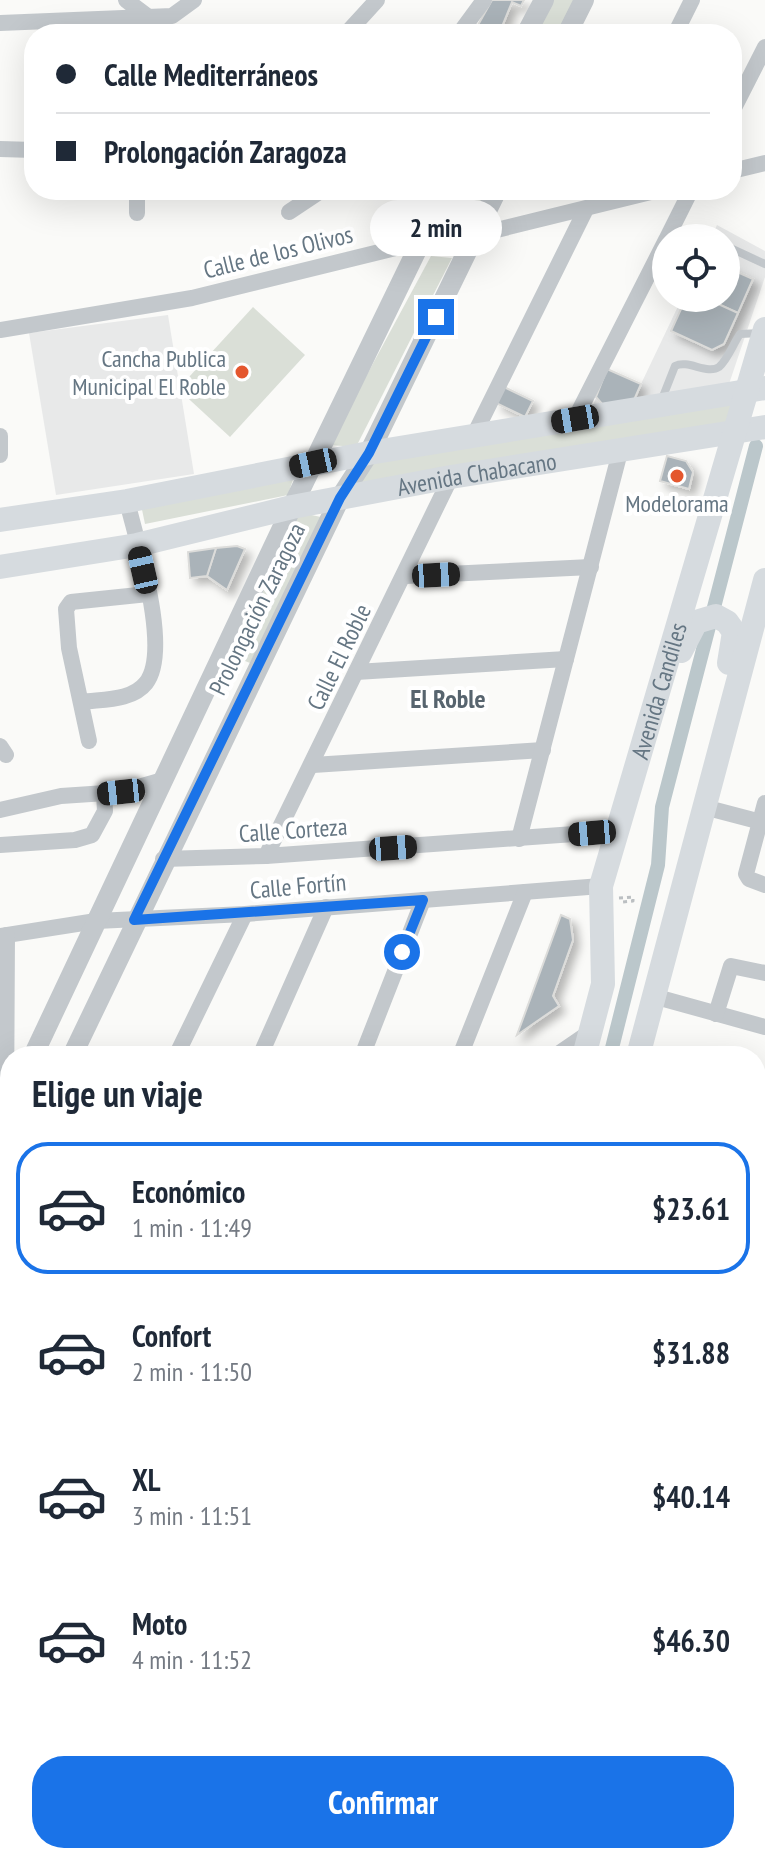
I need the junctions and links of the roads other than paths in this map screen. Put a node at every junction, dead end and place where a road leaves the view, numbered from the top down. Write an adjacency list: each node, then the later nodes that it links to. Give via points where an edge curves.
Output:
1 (126, 0): 8 (street)
2 (194, 0): 8 (street, via 172,16)
3 (377, 0): 11 (street)
4 (484, 0): 12 (street)
5 (544, 0): 13 (street)
6 (584, 0): 14 (street)
7 (692, 0): 15 (street)
8 (150, 18): 9 (street); 10 (street)
9 (0, 23)
10 (158, 24)
11 (355, 24)
12 (466, 24)
13 (531, 24)
14 (572, 24)
15 (680, 24)
16 (765, 47): 17 (street)
17 (742, 92)
18 (0, 149): 19 (street)
19 (24, 150)
20 (765, 163): 21 (street)
21 (742, 169)
22 (137, 200): 30 (street)
23 (307, 200): 29 (street)
24 (441, 200): 33 (street, Prolongación Zaragoza)
25 (492, 200): 32 (street, Prolongación Zaragoza)
26 (621, 200): 28 (street, Calle de los Olivos)
27 (686, 200): 31 (street)
28 (586, 209): 32 (street, Calle de los Olivos); 45 (street)
29 (289, 212)
30 (137, 213)
31 (674, 224)
32 (476, 235): 33 (street, Calle de los Olivos); 47 (street, Prolongación Zaragoza)
33 (420, 242): 37 (street, Calle de los Olivos, via 192,298); 49 (street, Prolongación Zaragoza)
34 (740, 253): 35 (lane)
35 (765, 264)
36 (652, 268): 41 (street)
37 (0, 330)
38 (764, 331): 39 (main road, Avenida Candiles); 40 (lane, via 740,334 712,369 678,364)
39 (756, 389): 40 (main road, Avenida Chabacano); 43 (main road, Avenida Candiles)
40 (660, 404): 41 (main road, Avenida Chabacano)
41 (575, 419): 45 (main road, Avenida Chabacano)
42 (765, 427): 43 (main road, Avenida Chabacano)
43 (733, 433): 46 (main road, Avenida Chabacano); 64 (main road, Avenida Candiles)
44 (0, 436): 48 (street)
45 (473, 437): 47 (main road, Avenida Chabacano)
46 (620, 452): 50 (main road, Avenida Chabacano); 57 (street)
47 (369, 453): 49 (main road, Avenida Chabacano); 51 (street, Prolongación Zaragoza)
48 (0, 455)
49 (313, 463): 52 (main road, Avenida Chabacano); 53 (street, Prolongación Zaragoza)
50 (451, 477): 51 (main road, Avenida Chabacano); 58 (street, Calle El Roble)
51 (340, 498): 53 (main road, Avenida Chabacano); 80 (street, Prolongación Zaragoza)
52 (127, 501): 54 (main road, Avenida Chabacano); 55 (street)
53 (292, 507): 55 (main road, Avenida Chabacano); 70 (street, Prolongación Zaragoza)
54 (0, 520)
55 (137, 545): 56 (main road, Avenida Chabacano); 60 (street)
56 (0, 567)
57 (591, 567): 58 (street); 62 (street)
58 (406, 576): 63 (street, Calle El Roble)
59 (765, 580): 61 (main road)
60 (148, 594): 65 (street, via 156,654 146,683 130,695); 65 (street, via 71,602 66,609)
61 (761, 611): 66 (main road)
62 (566, 659): 63 (street); 68 (street)
63 (356, 672): 69 (street, Calle El Roble)
64 (657, 694): 66 (main road, via 691,628 700,619 719,619 734,636 723,695); 76 (main road, Avenida Candiles)
65 (82, 702): 67 (street)
66 (728, 712): 73 (main road)
67 (89, 741)
68 (543, 750): 69 (street); 77 (street)
69 (313, 765): 79 (street, Calle El Roble)
70 (163, 780): 71 (street); 88 (street, Prolongación Zaragoza)
71 (104, 794): 74 (street, via 61,796); 78 (street, via 105,811 92,835)
72 (765, 803): 75 (street)
73 (704, 807): 75 (street); 91 (main road)
74 (0, 810)
75 (762, 823): 81 (street, via 746,874)
76 (616, 831): 77 (street, Calle Corteza); 83 (main road, Avenida Candiles)
77 (519, 839): 79 (street, Calle Corteza)
78 (0, 845)
79 (266, 856): 80 (street, Calle Corteza)
80 (163, 859): 87 (street, Prolongación Zaragoza)
81 (765, 885)
82 (525, 892): 83 (street, Calle Fortín); 84 (street, Calle Fortín); 101 (street)
83 (610, 892): 94 (main road, Avenida Candiles, via 603,984)
84 (423, 900): 85 (street, Calle Fortín); 100 (street)
85 (326, 907): 86 (street, Calle Fortín); 99 (street)
86 (245, 914): 87 (street, Calle Fortín); 98 (street)
87 (134, 920): 88 (street, Calle Fortín); 97 (street, Prolongación Zaragoza)
88 (96, 921): 89 (street, Calle Fortín); 96 (street, Prolongación Zaragoza)
89 (3, 936): 95 (street)
90 (765, 973): 92 (street, via 731,966)
91 (653, 996): 92 (street); 102 (main road)
92 (716, 1014): 93 (street)
93 (765, 1027)
94 (587, 1044)
95 (4, 1046)
96 (38, 1046)
97 (77, 1046)
98 (181, 1046)
99 (264, 1046)
100 (366, 1046)
101 (464, 1046)
102 (640, 1046)

